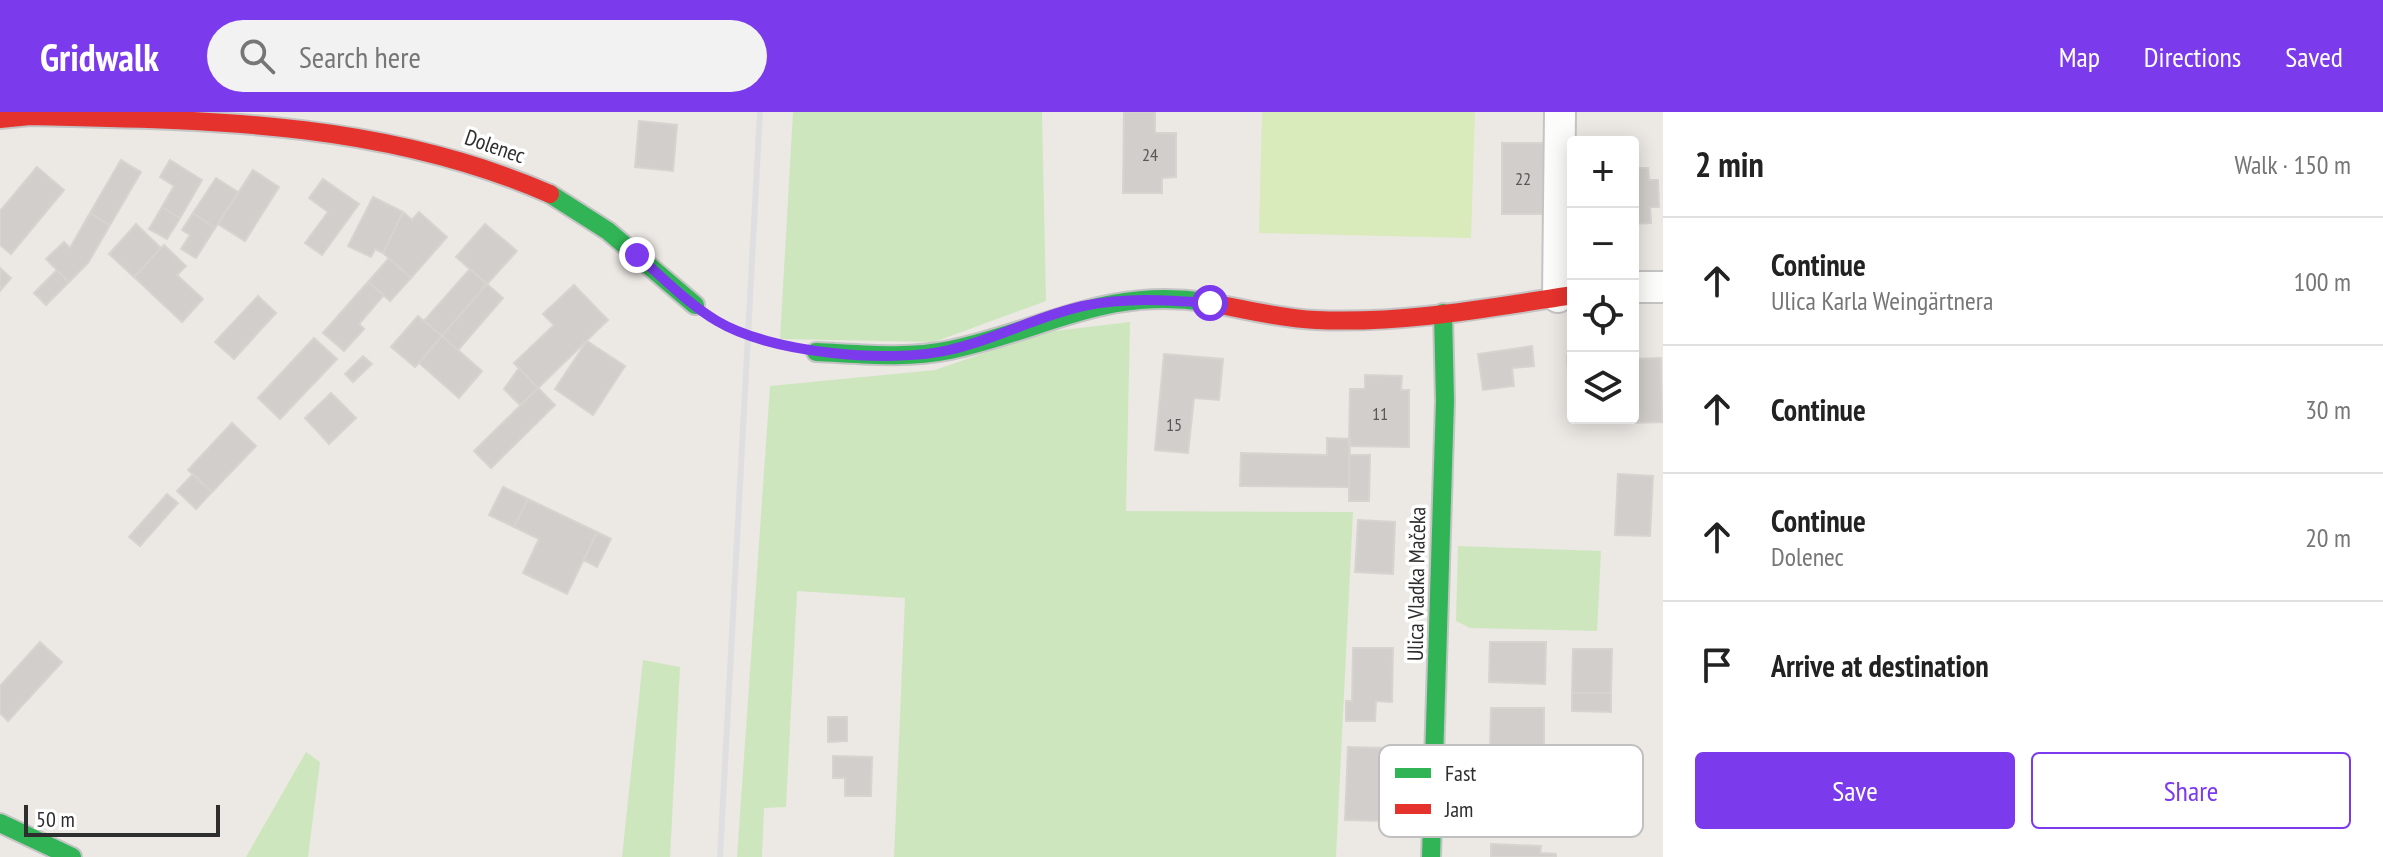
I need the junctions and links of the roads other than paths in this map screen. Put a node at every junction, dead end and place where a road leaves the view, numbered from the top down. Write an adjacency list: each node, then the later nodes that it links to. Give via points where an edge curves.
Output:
1 (1560, 112): 5 (street)
2 (0, 119): 6 (street, Dolenec, via 255,125 460,157 553,195 637,255)
3 (1639, 287): 4 (street)
4 (1663, 287)
5 (1566, 296): 7 (street)
6 (695, 305)
7 (1443, 313): 8 (street, via 1315,320 1144,298 1081,306 948,351); 9 (street, Ulica Vladka Mačeka)
8 (816, 352)
9 (1434, 745)
10 (0, 823): 12 (street)
11 (1432, 837): 13 (street, Ulica Vladka Mačeka)
12 (72, 857)
13 (1431, 857)

